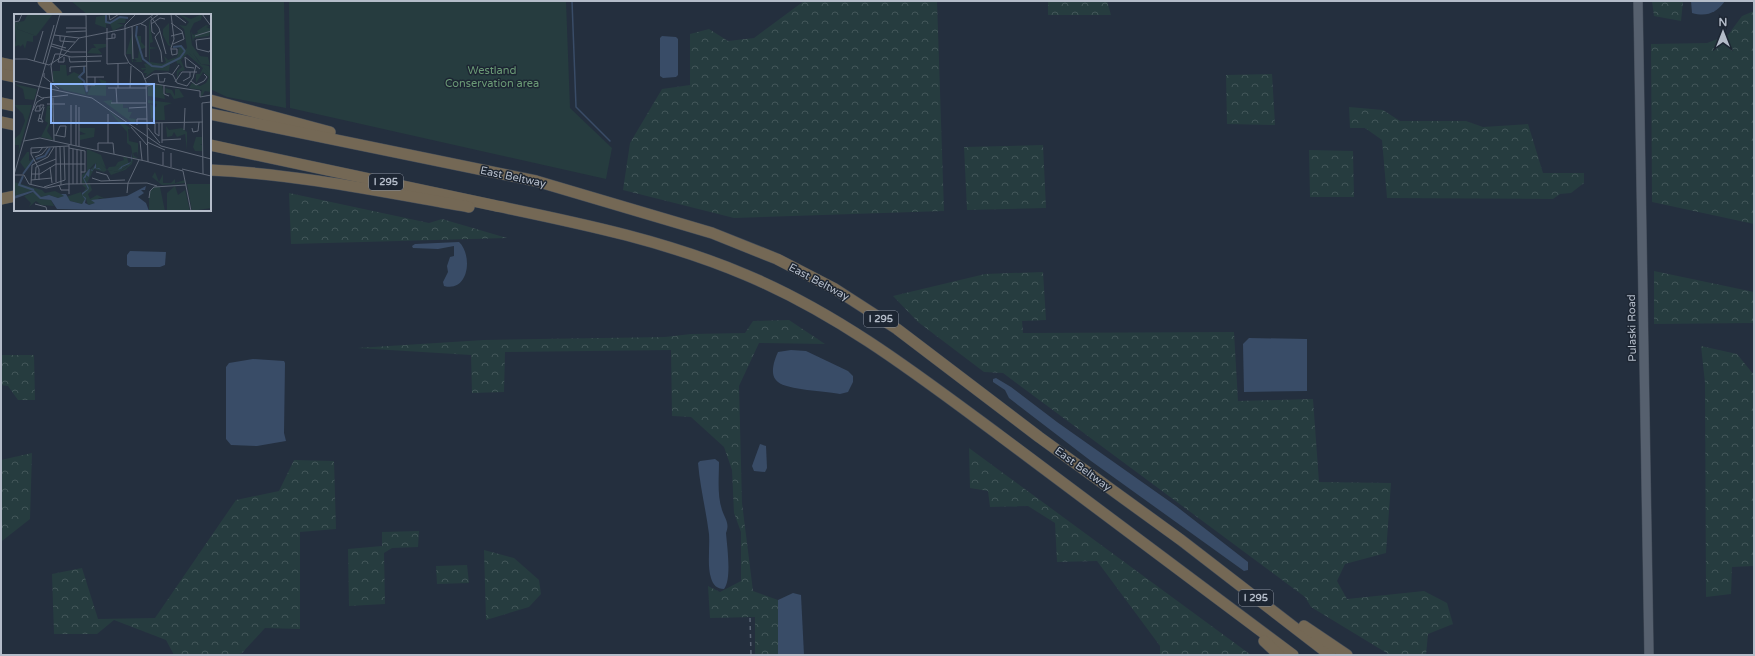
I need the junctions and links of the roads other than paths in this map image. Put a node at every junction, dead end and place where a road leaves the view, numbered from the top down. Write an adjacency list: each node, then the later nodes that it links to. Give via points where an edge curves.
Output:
1 (43, 1): 3 (highway)
2 (1638, 1): 28 (main road, Pulaski Road)
3 (56, 14)
4 (1, 63): 5 (highway)
5 (14, 66)
6 (1, 74): 7 (highway)
7 (14, 77)
8 (211, 100): 18 (highway)
9 (1, 103): 10 (highway)
10 (14, 106)
11 (211, 114): 18 (highway, East Beltway / I 295)
12 (1, 122): 13 (highway)
13 (14, 125)
14 (211, 145): 21 (highway, East Beltway / I 295)
15 (211, 163): 17 (highway)
16 (211, 170): 17 (highway)
17 (296, 178): 21 (highway, via 497,212)
18 (536, 181): 22 (highway, East Beltway / I 295, via 712,232 776,259 836,289 897,329 1039,437)
19 (14, 196): 20 (highway)
20 (1, 199)
21 (563, 220): 23 (highway, East Beltway / I 295, via 640,238 707,259 793,296 840,323 904,365)
22 (1181, 540): 26 (highway, East Beltway / I 295); 27 (highway)
23 (1215, 596): 24 (highway); 25 (highway, East Beltway / I 295)
24 (1280, 655)
25 (1293, 655)
26 (1330, 655)
27 (1347, 655)
28 (1648, 655)

